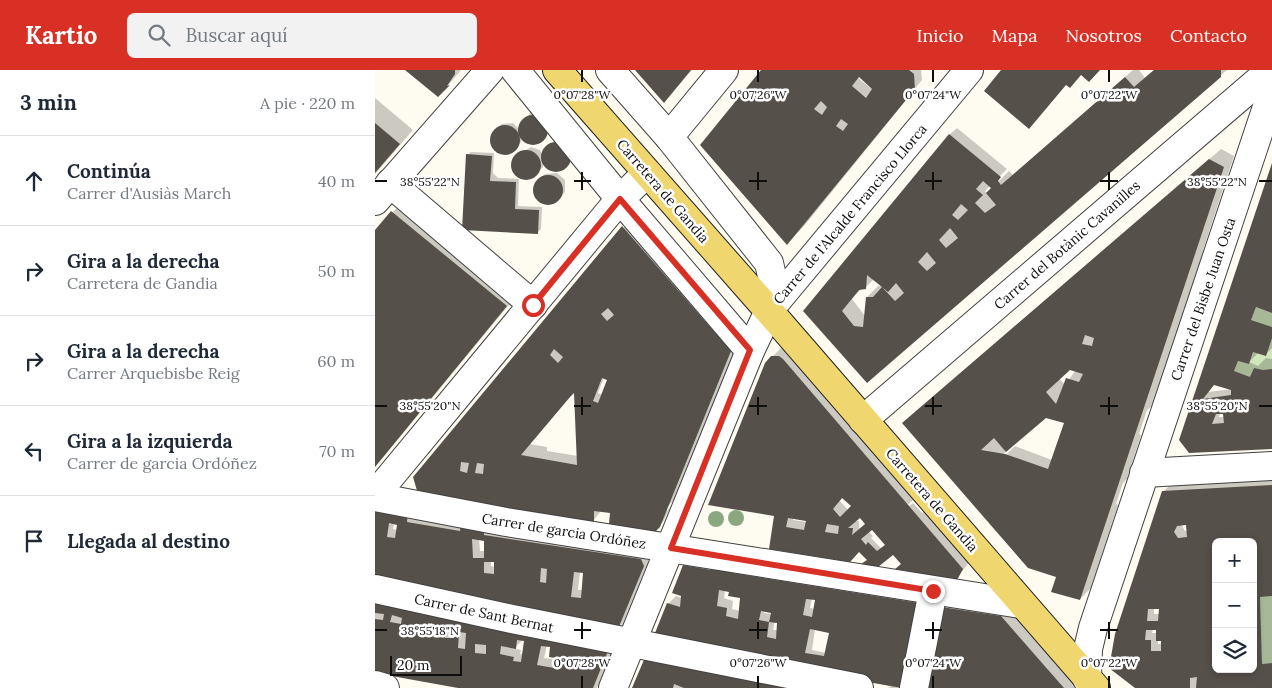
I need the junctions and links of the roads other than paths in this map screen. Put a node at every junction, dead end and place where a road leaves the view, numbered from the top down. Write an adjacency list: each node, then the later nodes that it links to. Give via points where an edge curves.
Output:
1 (490, 70): 13 (street)
2 (515, 70): 14 (street)
3 (557, 70): 12 (main road, Carretera de Gandia)
4 (610, 70): 10 (street, Carretera de Gandia)
5 (724, 70): 10 (street)
6 (969, 70): 15 (street, Carrer de l'Alcalde Francisco Llorca)
7 (1271, 70): 9 (street, Carrer del Botànic Cavanilles)
8 (1272, 92): 11 (street, Carrer del Bisbe Juan Osta)
9 (1215, 119): 11 (street, via 1240,125); 18 (street, Carrer del Botànic Cavanilles)
10 (669, 137): 15 (street, Carretera de Gandia, via 769,263)
11 (1254, 148): 20 (street, Carrer del Bisbe Juan Osta)
12 (647, 173): 14 (street); 15 (main road, Carretera de Gandia)
13 (383, 192): 16 (street)
14 (620, 199): 16 (street); 17 (street)
15 (778, 296): 17 (street, Carrer de l'Alcalde Francisco Llorca); 18 (main road, Carretera de Gandia)
16 (533, 305): 21 (street)
17 (750, 350): 22 (street, Carrer de l'Alcalde Francisco Llorca)
18 (863, 420): 25 (main road, Carretera de Gandia)
19 (1272, 466): 20 (street)
20 (1144, 473): 27 (street, Carrer del Bisbe Juan Osta, via 1087,649)
21 (375, 496): 22 (street, Carrer de garcia Ordóñez, via 506,522)
22 (671, 548): 24 (street, Carrer de garcia Ordóñez); 26 (street, Carrer de l'Alcalde Francisco Llorca)
23 (375, 589): 26 (street, Carrer de Sant Bernat)
24 (933, 591): 25 (street, Carrer de garcia Ordóñez); 32 (street)
25 (1021, 604): 27 (main road, Carretera de Gandia)
26 (631, 644): 30 (street, Carrer de l'Alcalde Francisco Llorca); 31 (street, Carrer de Sant Bernat)
27 (1091, 683)
28 (375, 685): 29 (street)
29 (385, 688)
30 (613, 688)
31 (859, 688)
32 (914, 688)

